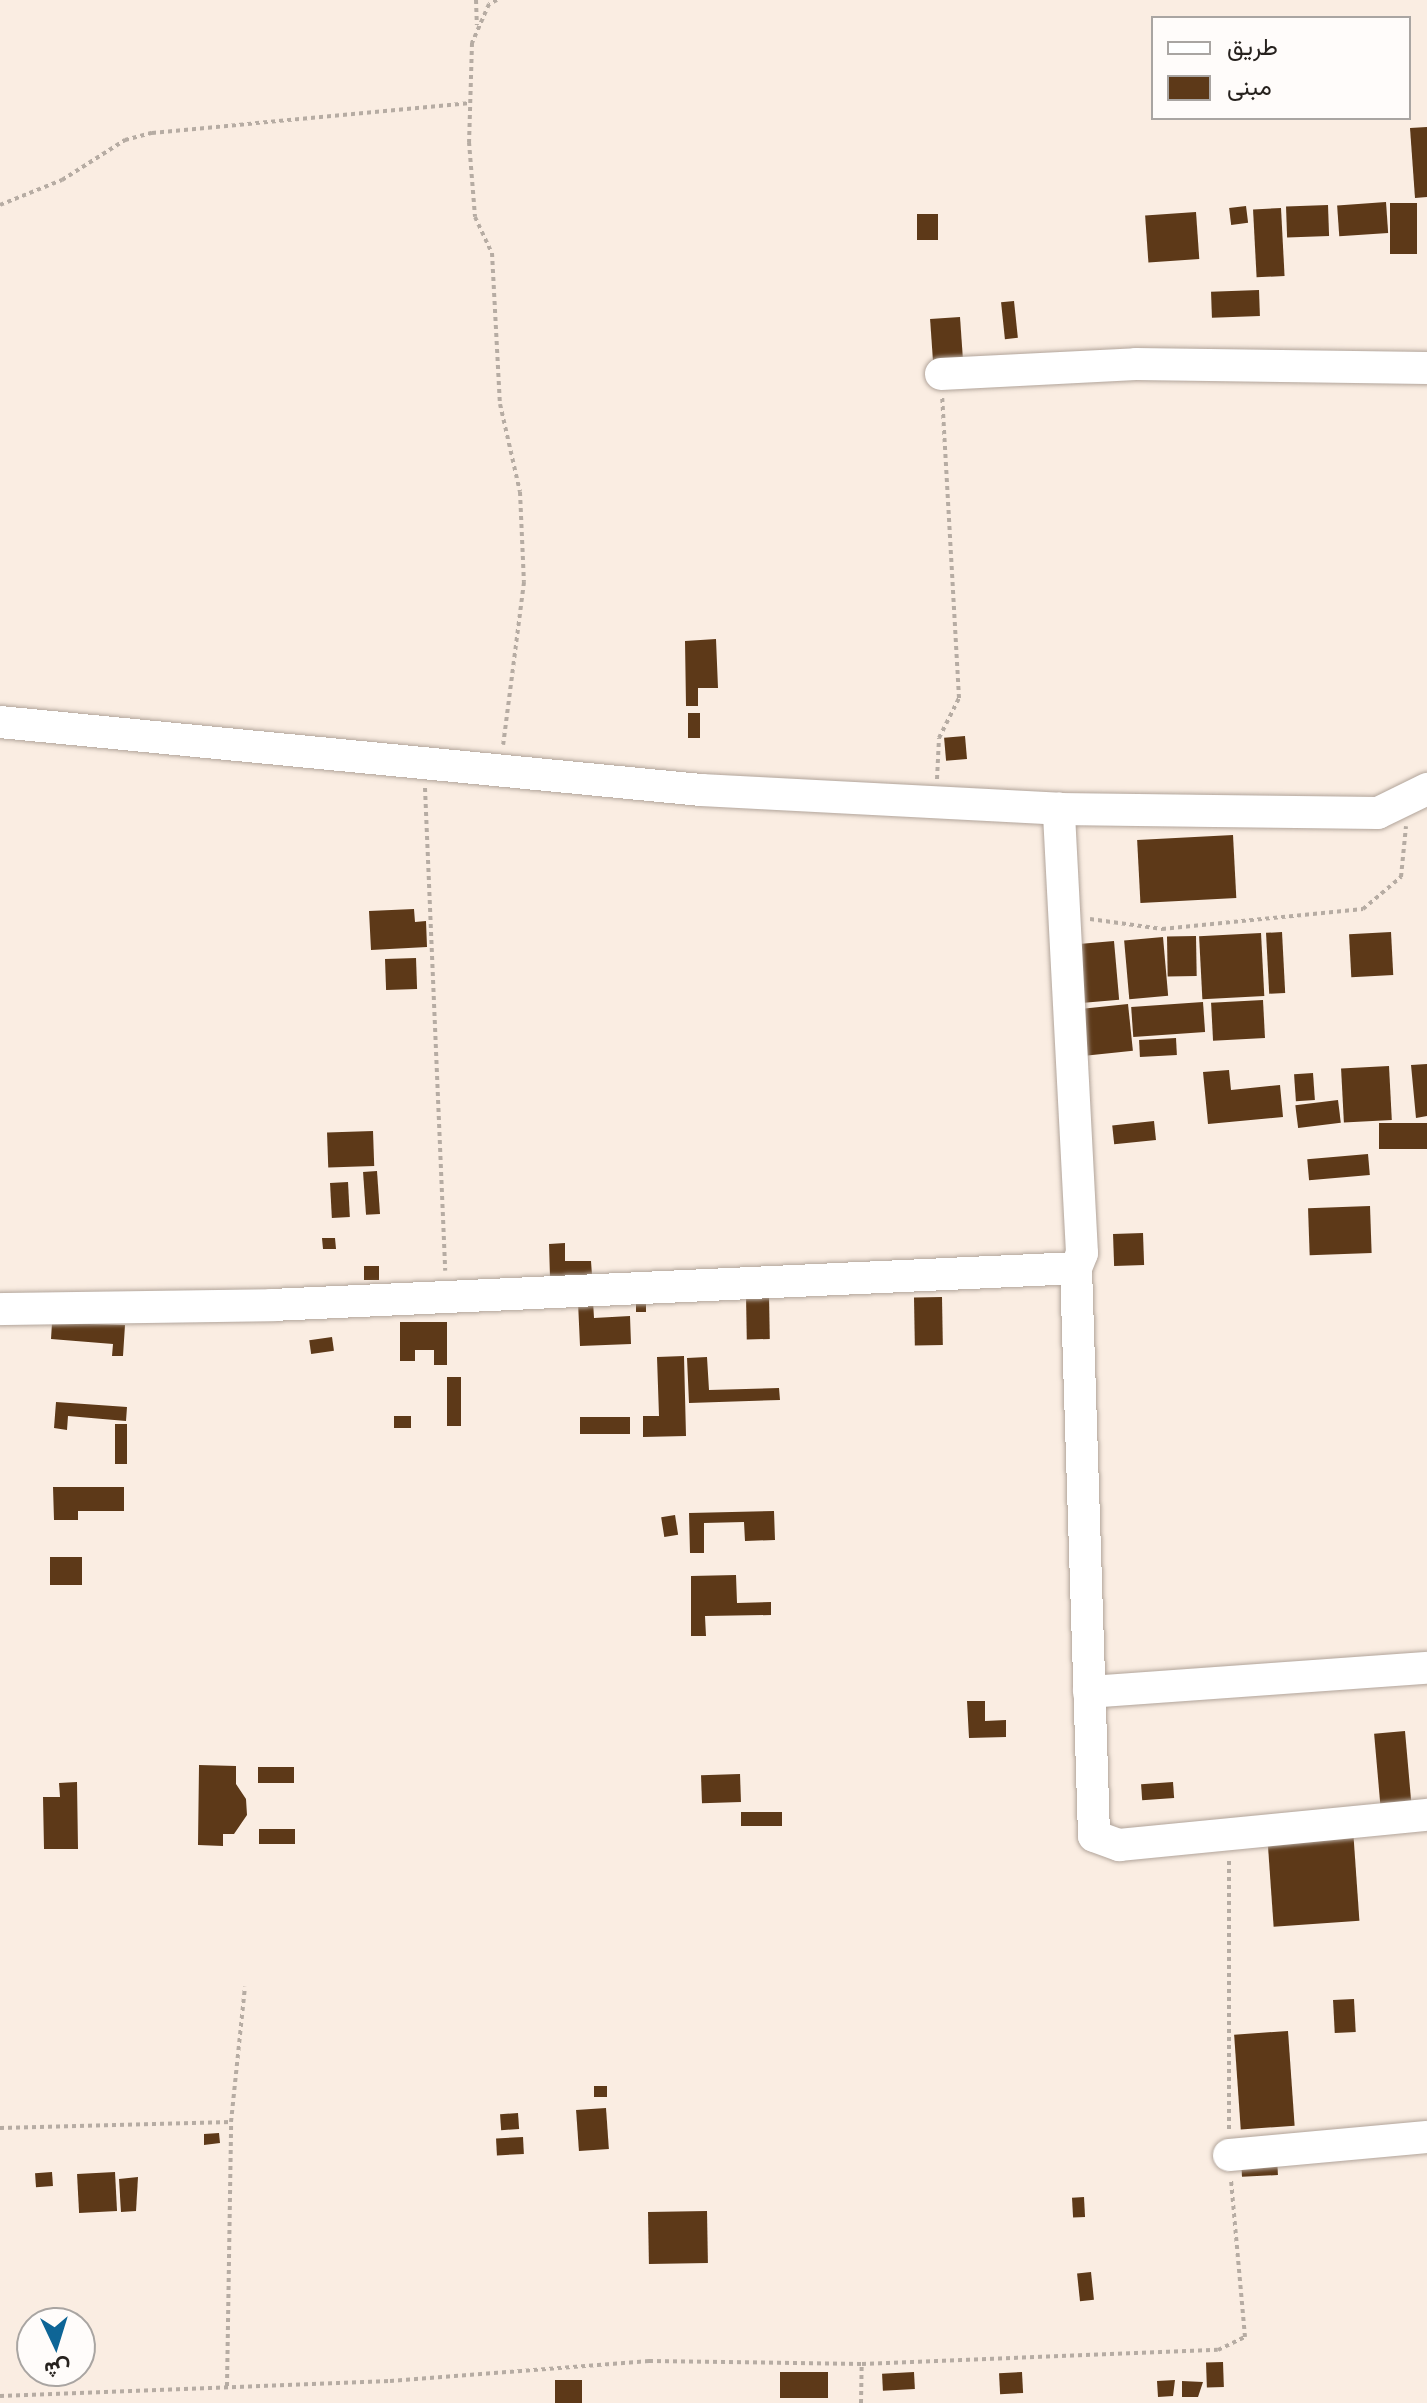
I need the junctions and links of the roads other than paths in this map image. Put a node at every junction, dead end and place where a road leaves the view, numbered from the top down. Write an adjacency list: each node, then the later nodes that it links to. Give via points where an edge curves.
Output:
1 (1427, 368): 2 (street, via 1136,364)
2 (941, 374)
3 (0, 722): 5 (street, via 701,790)
4 (1418, 796): 5 (street, via 1378,813 1324,815)
5 (1059, 809): 6 (street, via 1082,1253)
6 (1076, 1268): 7 (street, via 272,1305); 9 (street)
7 (0, 1309)
8 (1427, 1668): 9 (street)
9 (1089, 1692): 10 (street, via 1094,1836 1119,1845)
10 (1427, 1815)
11 (1427, 2137): 12 (street)
12 (1229, 2155)

